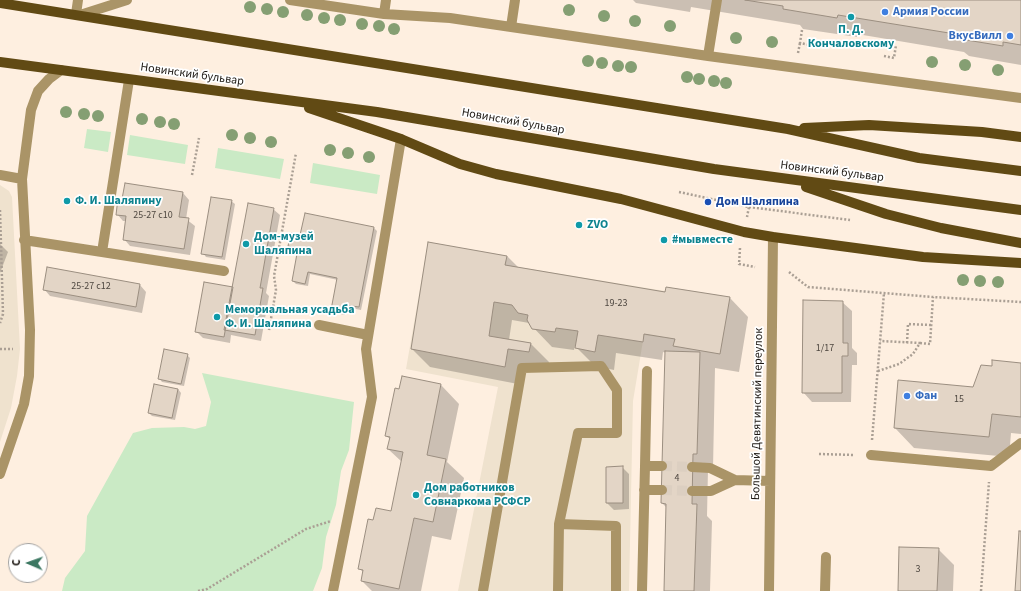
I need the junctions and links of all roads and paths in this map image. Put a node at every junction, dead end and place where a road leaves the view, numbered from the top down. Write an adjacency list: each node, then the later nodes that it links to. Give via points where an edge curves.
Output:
1 (10, 0): 9 (street)
2 (78, 0): 11 (street)
3 (127, 0): 11 (street)
4 (290, 0): 10 (street)
5 (386, 0): 10 (street)
6 (515, 0): 12 (street)
7 (717, 0): 18 (street)
8 (0, 3): 9 (main road)
9 (25, 7): 11 (main road)
10 (384, 14): 12 (street, via 450,18)
11 (78, 15): 27 (main road)
12 (511, 27): 18 (street)
13 (802, 30): 14 (path)
14 (800, 43): 15 (path); 17 (path)
15 (810, 45)
16 (896, 45): 20 (path)
17 (798, 54)
18 (708, 56): 25 (street)
19 (884, 56): 20 (path)
20 (894, 58): 22 (path)
21 (0, 62): 23 (main road, Новинский бульвар)
22 (893, 65)
23 (61, 70): 24 (main road, Новинский бульвар); 35 (street, via 49,78 38,91 31,110)
24 (129, 80): 26 (main road, Новинский бульвар); 47 (street)
25 (1021, 98)
26 (286, 101): 30 (main road); 36 (main road, Новинский бульвар, via 377,112)
27 (788, 128): 28 (main road, via 869,125); 32 (main road, via 919,158)
28 (1021, 137)
29 (199, 138): 34 (path)
30 (402, 139): 43 (main road, via 460,164 496,174 621,199 704,222); 59 (street)
31 (296, 153): 58 (path, via 274,276 276,290)
32 (1021, 172)
33 (0, 175): 35 (street)
34 (192, 175)
35 (22, 179): 44 (street)
36 (785, 180): 40 (main road, Новинский бульвар); 45 (main road, via 886,214 941,228)
37 (679, 192): 38 (path)
38 (749, 207): 41 (path); 42 (path)
39 (0, 210): 55 (path, via 3,314)
40 (1021, 210)
41 (747, 220)
42 (856, 221)
43 (773, 237): 48 (main road, via 923,257); 76 (street, Большой Девятинский переулок)
44 (24, 240): 47 (street); 74 (street, via 30,330 29,376 24,404)
45 (1021, 243)
46 (740, 248): 49 (path, via 739,264)
47 (102, 252): 50 (street)
48 (1021, 264)
49 (755, 267)
50 (224, 271)
51 (788, 272): 52 (path, via 808,287)
52 (884, 293): 53 (path); 60 (path)
53 (933, 297): 54 (path); 57 (path)
54 (1021, 302)
55 (0, 323)
56 (319, 325): 59 (street)
57 (931, 325): 61 (path, via 908,324); 62 (path, via 930,344)
58 (269, 330)
59 (368, 335): 80 (street, via 366,349 372,397)
60 (880, 342): 61 (path); 66 (path)
61 (907, 343): 62 (path)
62 (920, 343): 66 (path, via 913,354 899,364)
63 (0, 349): 64 (path)
64 (20, 349)
65 (647, 371): 70 (street)
66 (878, 371): 69 (path)
67 (1021, 443): 72 (street)
68 (819, 454): 69 (path)
69 (871, 455): 72 (street)
70 (645, 466): 71 (street); 77 (street)
71 (662, 466)
72 (991, 466): 91 (path)
73 (692, 467): 75 (street, via 710,468)
74 (0, 474)
75 (735, 480): 76 (street); 79 (street, via 711,491)
76 (770, 481): 89 (street, Большой Девятинский переулок)
77 (644, 490): 78 (street); 88 (street)
78 (662, 490)
79 (692, 491)
80 (348, 516): 83 (path, via 306,529 207,589); 84 (street)
81 (560, 524): 85 (street, via 578,433 617,433 617,390 601,366 522,368); 86 (street); 87 (street, via 616,526)
82 (826, 557): 90 (street)
83 (198, 591)
84 (333, 591)
85 (483, 591)
86 (558, 591)
87 (616, 591)
88 (642, 591)
89 (769, 591)
90 (825, 591)
91 (981, 591)

